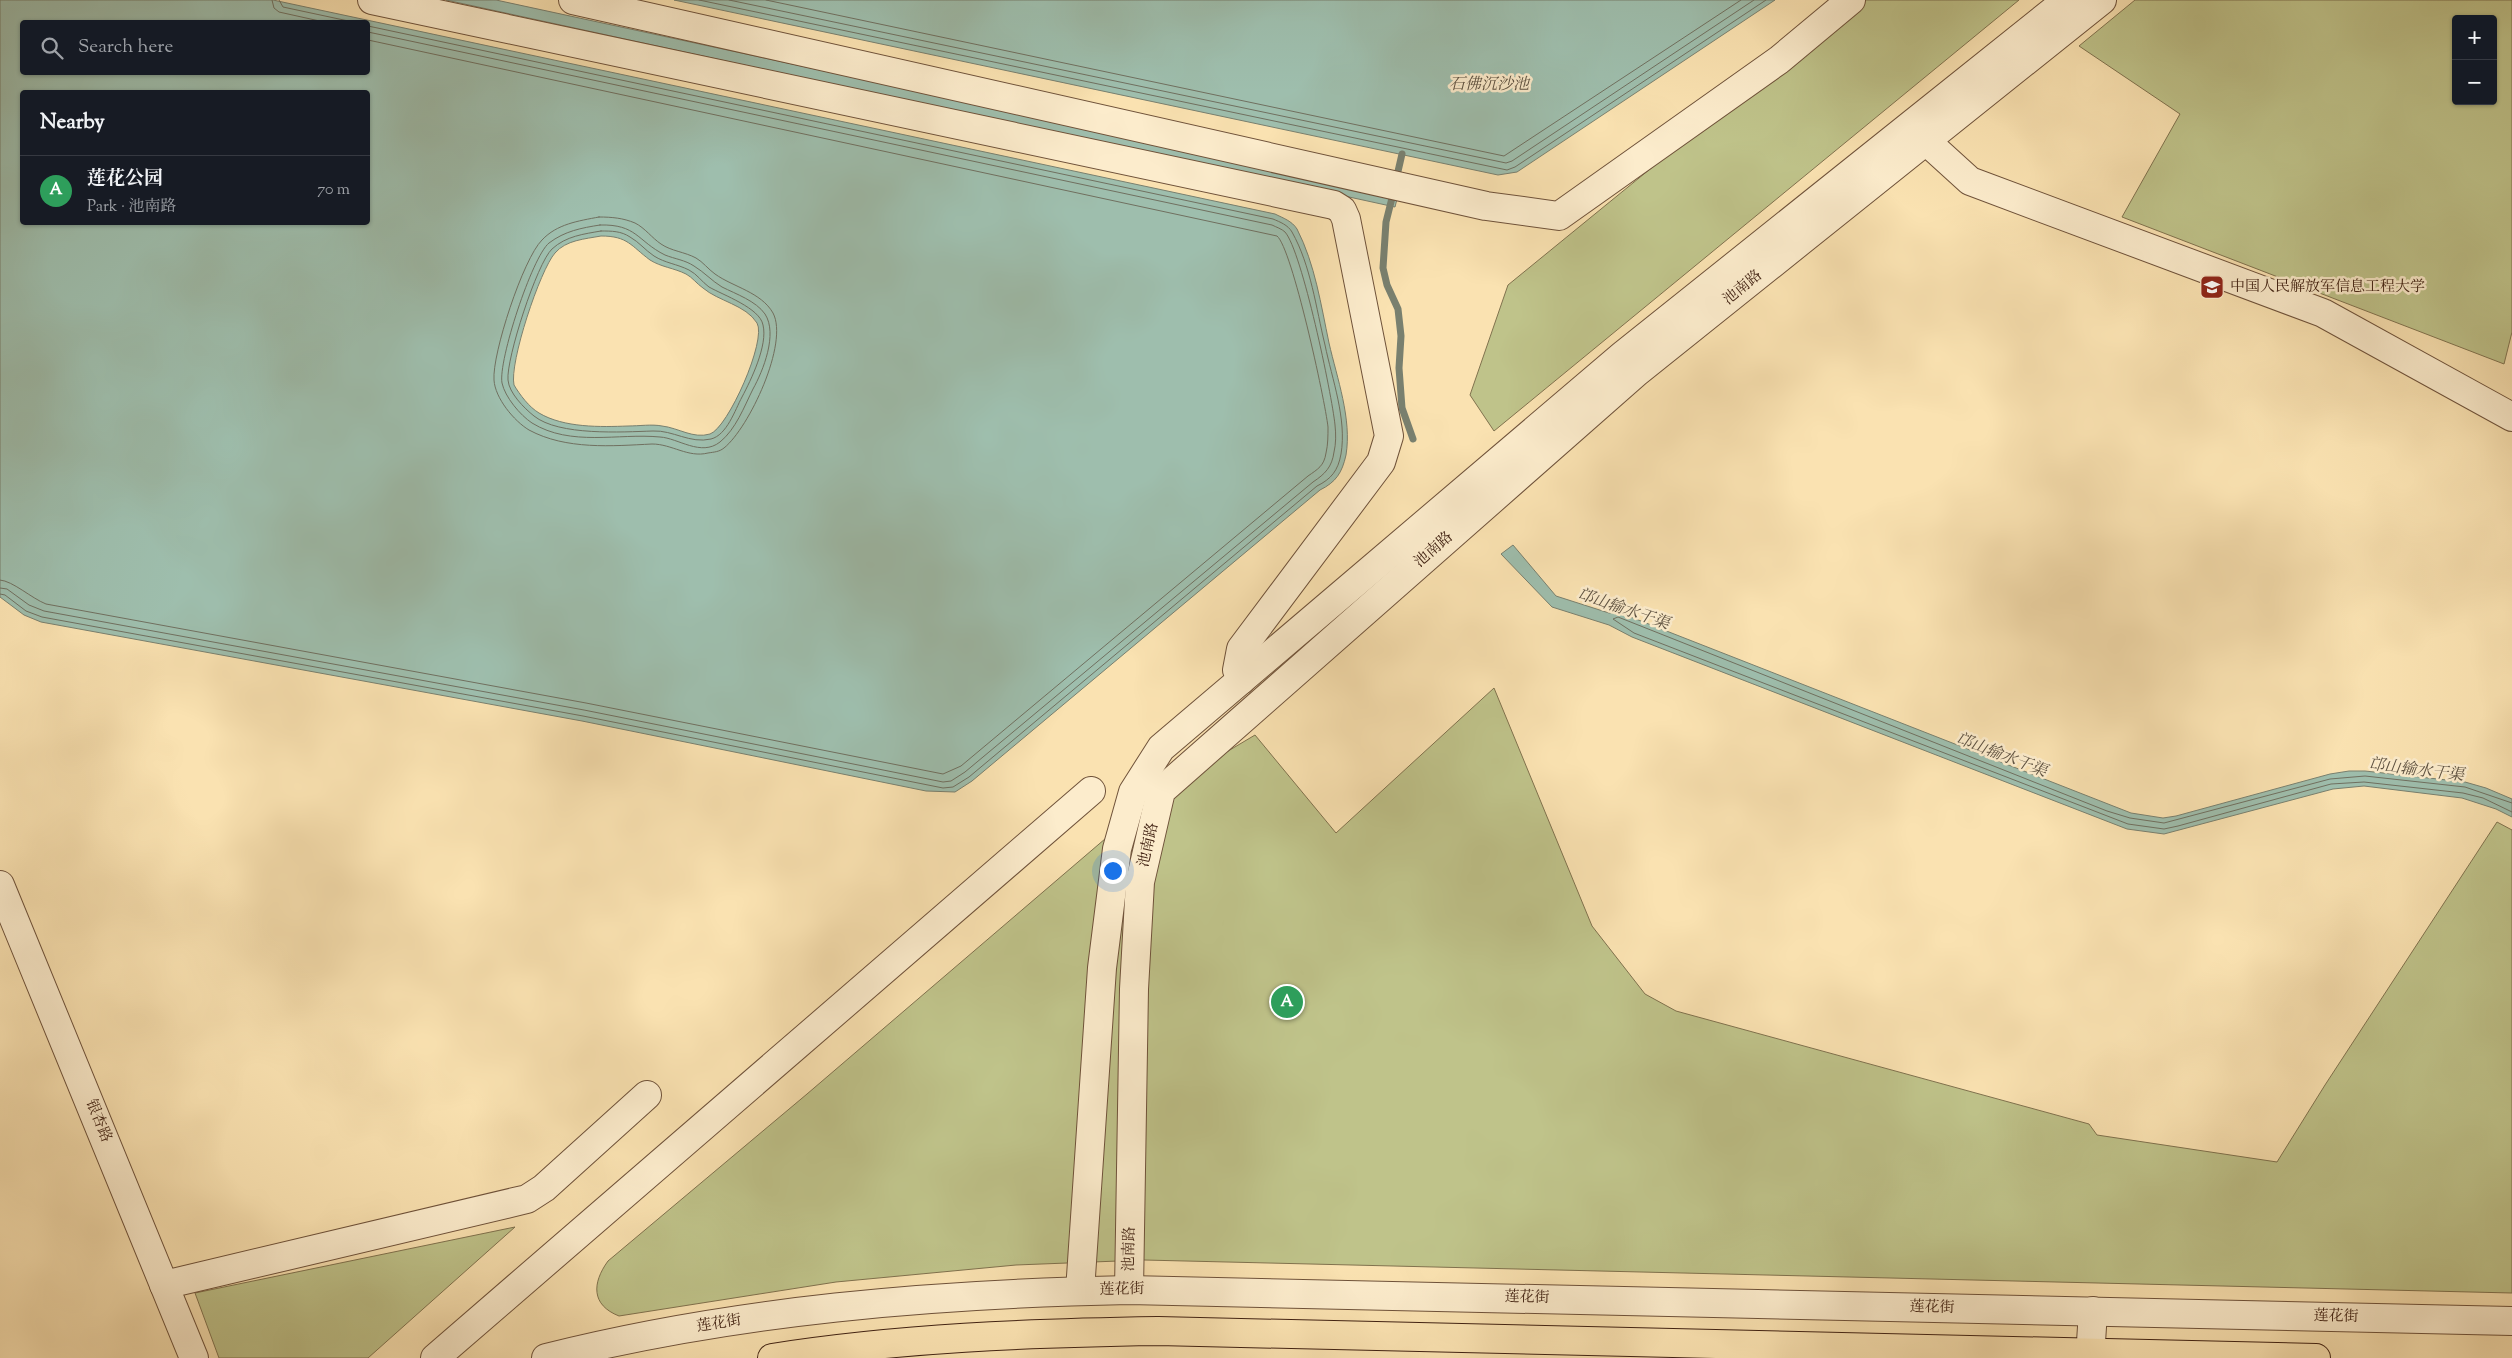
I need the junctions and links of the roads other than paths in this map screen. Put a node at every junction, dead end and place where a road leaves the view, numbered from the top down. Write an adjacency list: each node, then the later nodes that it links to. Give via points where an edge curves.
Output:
1 (372, 0): 8 (street, via 1324,202 1342,210 1389,436 1382,462 1240,648 1237,670)
2 (573, 0): 3 (street, via 1486,206 1559,216 1779,60)
3 (1851, 0)
4 (2067, 0): 8 (street, 池南路, via 1623,355)
5 (2102, 0): 6 (street, 池南路)
6 (1926, 141): 7 (street, via 1970,181 2323,313); 13 (street, 池南路, via 1637,372 1161,791 1140,882 1134,989)
7 (2512, 417)
8 (1242, 680): 14 (street, 池南路, via 1161,748 1133,792 1117,848 1102,968)
9 (1091, 791): 19 (street)
10 (0, 884): 12 (street, 银杏路)
11 (647, 1095): 12 (street, via 544,1188 527,1199)
12 (164, 1284): 18 (street, 银杏路)
13 (1129, 1290): 14 (street, 莲花街); 15 (street, 莲花街)
14 (1080, 1291): 20 (street, 莲花街, via 961,1296 798,1312 695,1328)
15 (2093, 1311): 16 (street, 莲花街); 17 (street)
16 (2512, 1321)
17 (2090, 1355): 21 (main road, via 1158,1331 1032,1333); 22 (main road)
18 (194, 1358)
19 (435, 1358)
20 (546, 1358)
21 (772, 1358)
22 (2316, 1358)

